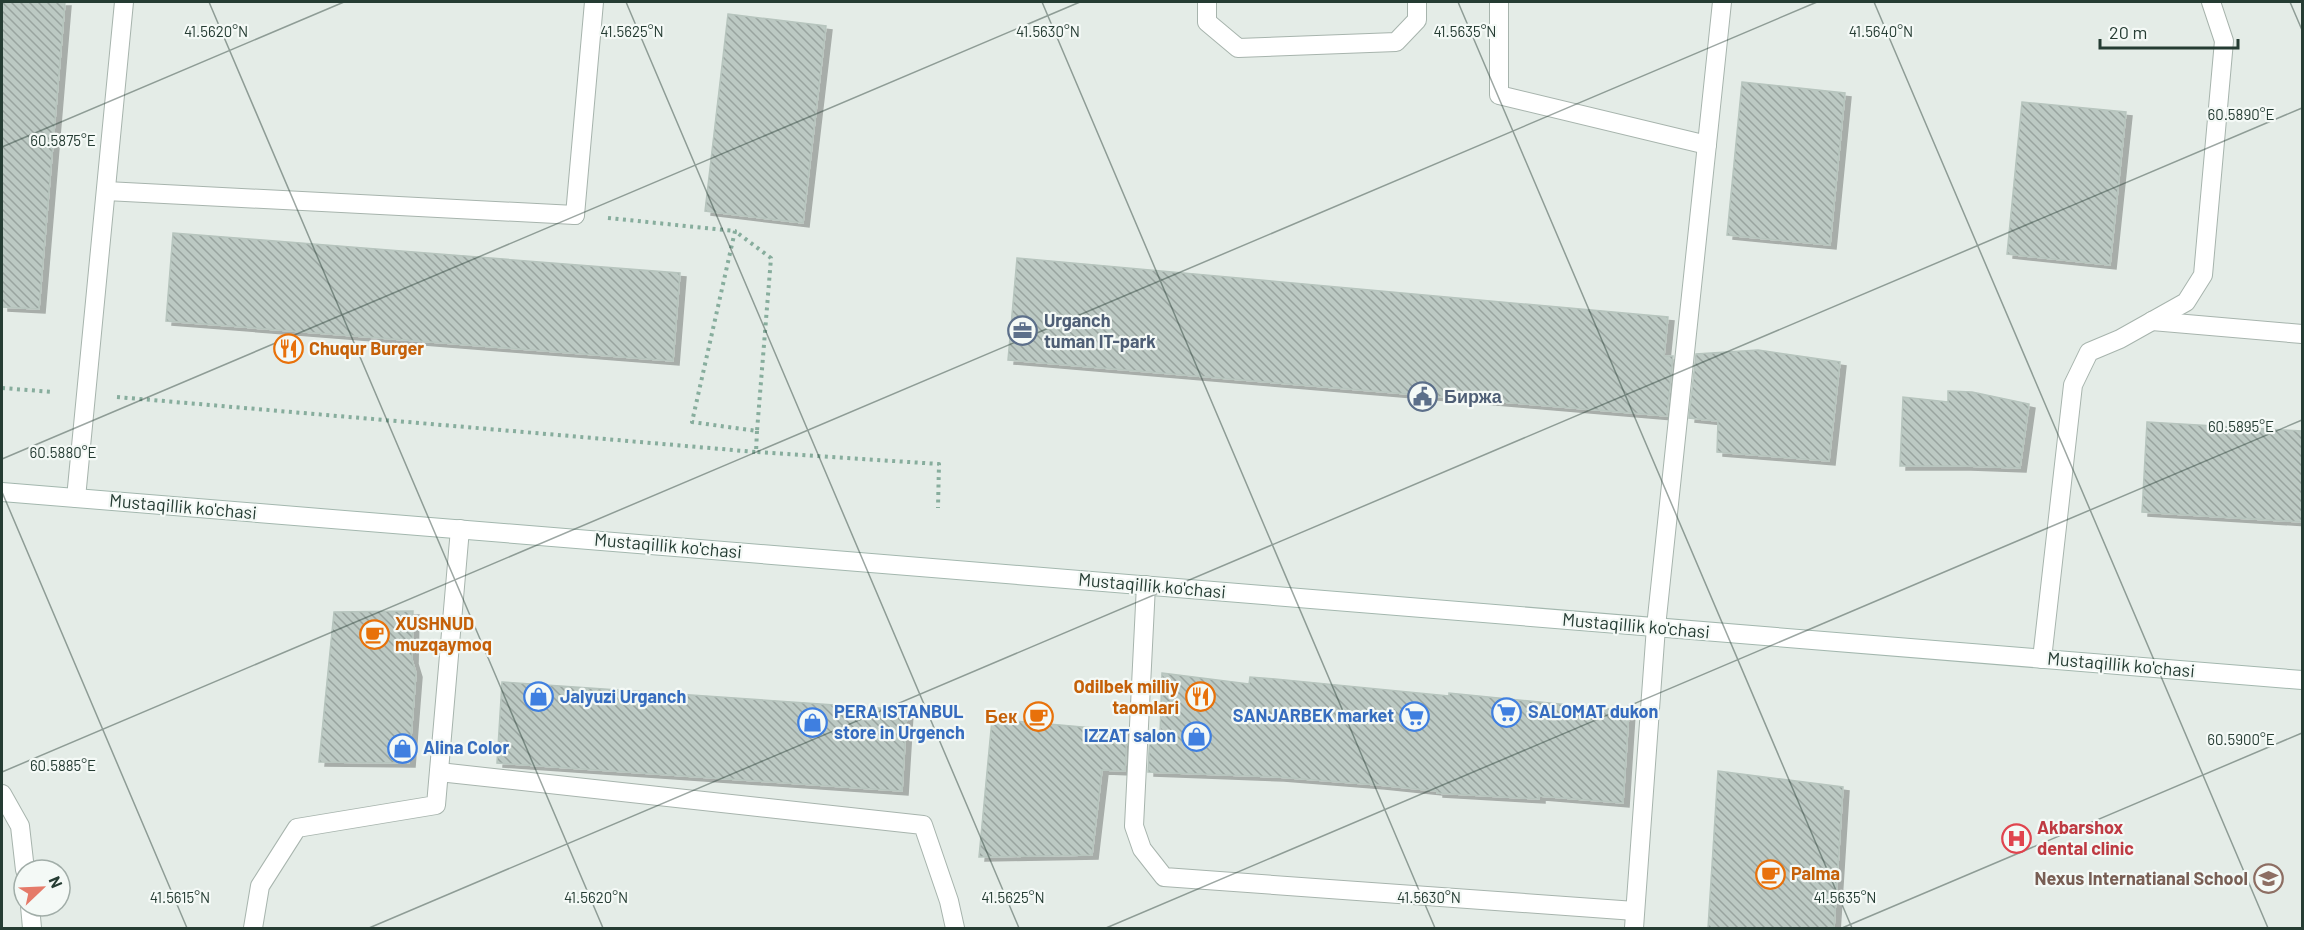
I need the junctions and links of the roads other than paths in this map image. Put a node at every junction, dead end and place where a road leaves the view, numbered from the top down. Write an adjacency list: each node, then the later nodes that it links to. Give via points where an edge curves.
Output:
1 (124, 2): 9 (main road)
2 (594, 2): 9 (main road, via 575,215)
3 (1207, 2): 4 (main road, via 1207,22 1238,48 1396,42 1417,20)
4 (1417, 2)
5 (1499, 2): 8 (main road, via 1499,95)
6 (1722, 2): 8 (main road)
7 (2211, 2): 10 (main road, via 2224,41 2204,275 2186,302)
8 (1707, 146): 16 (main road)
9 (106, 191): 13 (main road)
10 (2152, 321): 11 (main road); 17 (main road, via 2089,352 2073,385)
11 (2302, 334)
12 (2, 492): 13 (main road, Mustaqillik ko'chasi)
13 (76, 498): 14 (main road, Mustaqillik ko'chasi)
14 (460, 529): 15 (main road, Mustaqillik ko'chasi); 19 (main road)
15 (1146, 585): 16 (main road, Mustaqillik ko'chasi); 22 (main road, via 1134,826 1142,849 1164,877)
16 (1656, 627): 17 (main road, Mustaqillik ko'chasi); 22 (main road)
17 (2042, 659): 18 (main road, Mustaqillik ko'chasi)
18 (2302, 680)
19 (439, 772): 23 (main road, via 436,805 297,828 260,886); 24 (main road, via 923,825)
20 (2, 794): 21 (main road, via 20,826)
21 (24, 858)
22 (1634, 920)
23 (253, 928)
24 (955, 928)

